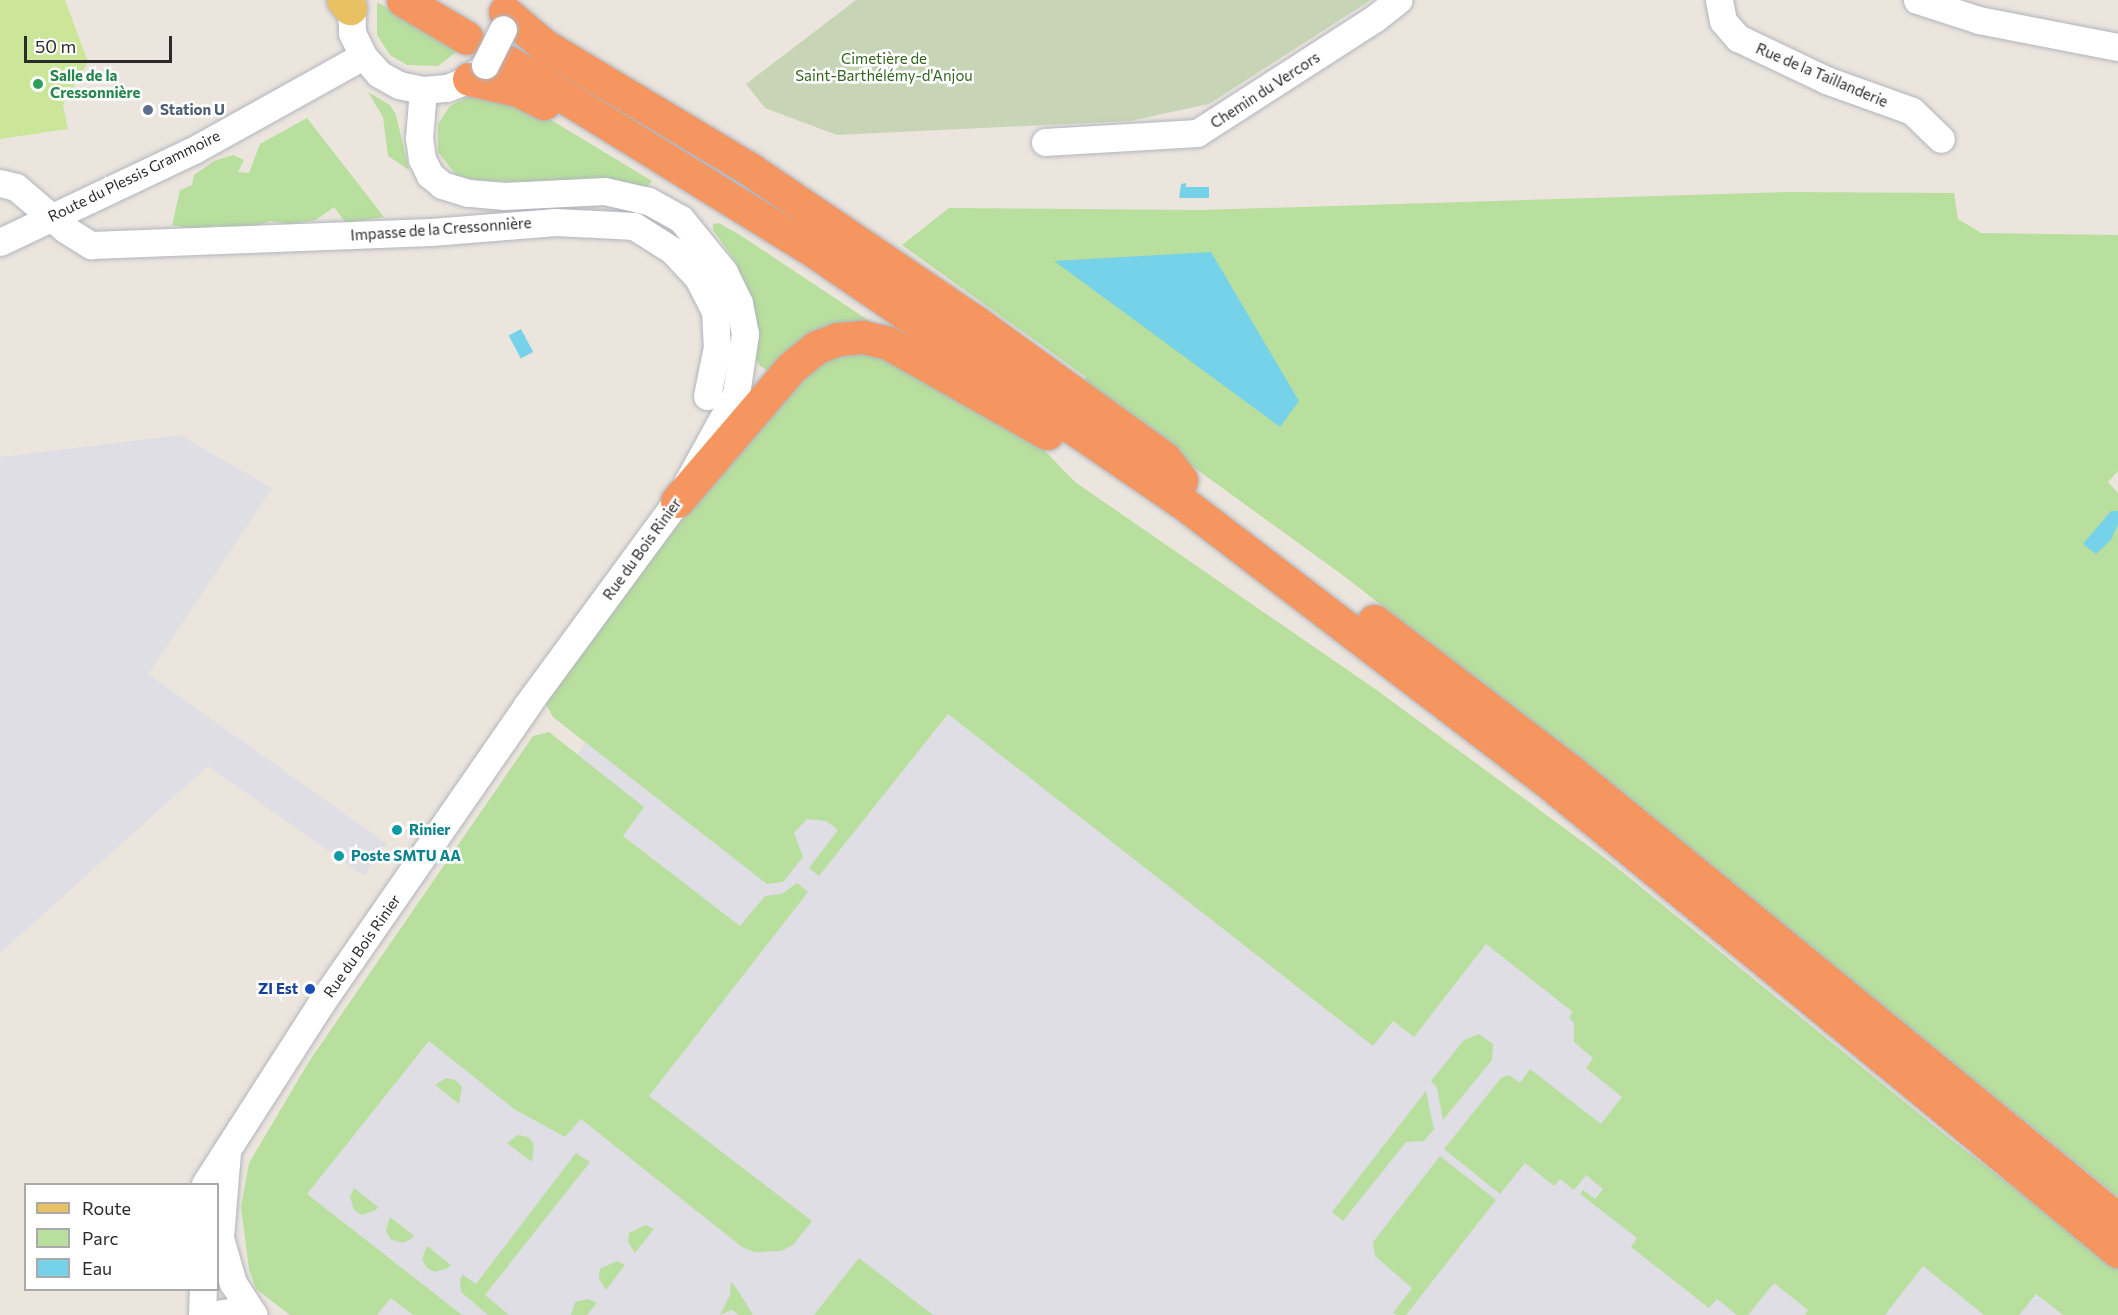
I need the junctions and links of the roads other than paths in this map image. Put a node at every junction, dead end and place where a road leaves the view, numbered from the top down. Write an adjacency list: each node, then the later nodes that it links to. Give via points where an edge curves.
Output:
1 (403, 0): 8 (highway)
2 (432, 0): 8 (highway)
3 (1398, 0): 13 (street, Chemin du Vercors, via 1374,20 1197,133)
4 (1719, 0): 12 (street, Rue de la Taillanderie, via 1722,21 1738,39 1826,80 1912,111)
5 (1917, 0): 7 (street)
6 (348, 3): 10 (street, via 352,33)
7 (1982, 10): 9 (street)
8 (492, 40): 11 (street, via 447,88); 18 (highway, via 518,90 611,143 885,316); 20 (highway, via 989,367 1178,499); 23 (highway, via 545,46 751,170 956,308 1164,458 1181,480 1435,665 1569,770)
9 (2118, 47)
10 (363, 56): 11 (street, via 379,74 399,86); 15 (street, Route du Plessis Grammoire, via 194,150)
11 (423, 90): 19 (street, Rue du Bois Rinier, via 419,138 422,159 430,175 442,184 468,193 504,196 605,191 648,201 681,219 724,272 740,303 745,334 736,394)
12 (1941, 139)
13 (1045, 141)
14 (0, 183): 15 (street, Impasse de la Cressonnière, via 16,187)
15 (50, 217): 16 (street, Route du Plessis Grammoire); 17 (street, Impasse de la Cressonnière, via 92,245 431,232 556,222 634,225 672,250 698,278 715,311 717,347)
16 (0, 242)
17 (706, 396)
18 (1047, 433): 19 (highway, via 888,343 864,337 838,339 817,347 792,367); 20 (highway, via 1353,643)
19 (677, 501): 21 (street, Rue du Bois Rinier, via 527,705)
20 (1394, 664): 24 (highway, via 1547,781)
21 (228, 1145): 22 (street, Rue du Bois Rinier); 28 (street, Rue du Bois Rinier, via 220,1238 233,1283)
22 (206, 1183)
23 (2118, 1220)
24 (2118, 1251)
25 (203, 1291): 26 (street)
26 (202, 1315)
27 (209, 1315): 28 (street, via 236,1311)
28 (254, 1315)

